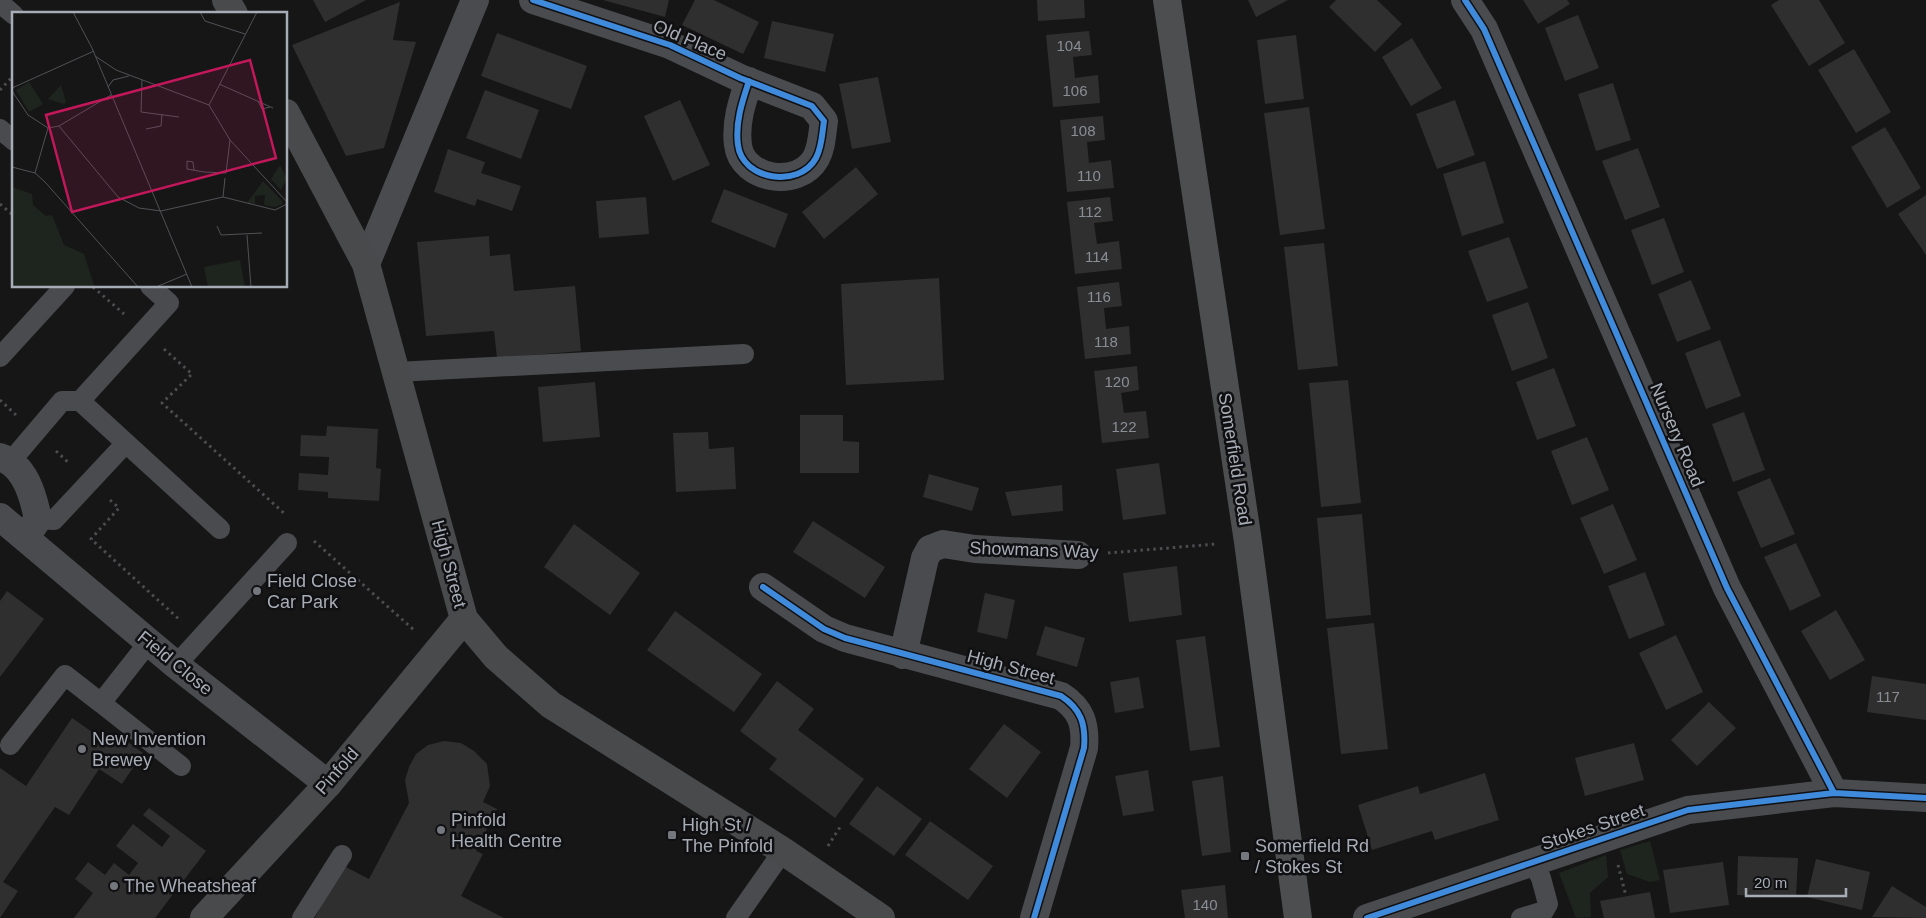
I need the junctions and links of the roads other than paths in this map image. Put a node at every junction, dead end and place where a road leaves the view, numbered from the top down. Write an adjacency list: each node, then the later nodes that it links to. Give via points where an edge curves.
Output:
1 (226, 0): 7 (main road)
2 (475, 0): 13 (street)
3 (533, 0): 9 (street, Old Place, via 670,45)
4 (1167, 0): 46 (highway, Somerfield Road, via 1248,542)
5 (1465, 0): 36 (street, Nursery Road, via 1484,29 1728,588)
6 (0, 3): 8 (lane)
7 (233, 12)
8 (12, 13)
9 (749, 81)
10 (288, 117): 13 (main road, High Street)
11 (0, 129): 12 (lane)
12 (12, 139)
13 (366, 264): 18 (main road, High Street)
14 (63, 288): 17 (lane)
15 (152, 288): 19 (lane, via 169,303)
16 (744, 354): 18 (lane)
17 (0, 357)
18 (396, 372): 28 (main road, High Street)
19 (80, 401): 20 (lane); 21 (lane, via 62,401)
20 (125, 444): 23 (lane, via 54,520); 24 (lane)
21 (6, 459): 23 (street, via 31,490)
22 (0, 517): 23 (street, Field Close)
23 (31, 528): 29 (street, Field Close)
24 (220, 529)
25 (287, 543): 31 (lane)
26 (1078, 555): 30 (street, Showmans Way, via 935,546 925,558)
27 (763, 586): 30 (street, High Street, via 824,629)
28 (464, 619): 35 (main road, Pinfold); 38 (main road, High Street, via 496,657 551,705)
29 (149, 642): 31 (street, Field Close); 32 (lane)
30 (903, 655): 45 (street, High Street, via 1061,696 1074,704 1081,715 1086,729 1084,748)
31 (176, 666): 35 (street, Field Close)
32 (100, 704): 33 (lane, via 65,676); 34 (lane)
33 (10, 745)
34 (181, 766)
35 (328, 784): 41 (main road, Pinfold)
36 (1834, 793): 37 (street); 40 (street, Stokes Street, via 1688,810)
37 (1926, 798)
38 (783, 851): 43 (lane); 44 (main road, High Street)
39 (342, 855): 42 (lane)
40 (1533, 863): 47 (street, Stokes Street); 48 (lane, via 1548,904 1544,911)
41 (204, 918)
42 (302, 918)
43 (736, 918)
44 (881, 918)
45 (1034, 918)
46 (1298, 918)
47 (1367, 918)
48 (1521, 918)

